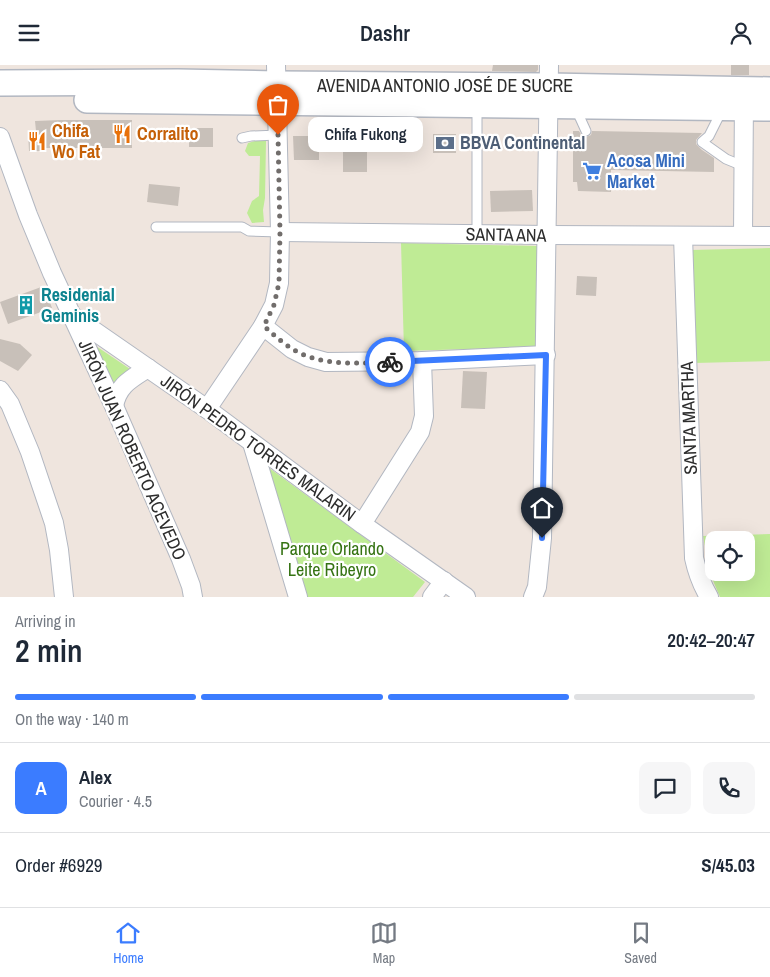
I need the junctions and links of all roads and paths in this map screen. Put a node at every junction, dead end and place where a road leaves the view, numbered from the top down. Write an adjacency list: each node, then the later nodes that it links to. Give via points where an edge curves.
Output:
1 (0, 83): 2 (main road, AVENIDA ANTONIO JOSÉ DE SUCRE, via 178,78)
2 (277, 84): 3 (main road, AVENIDA ANTONIO JOSÉ DE SUCRE); 6 (main road, AVENIDA ANTONIO JOSÉ DE SUCRE); 8 (main road, AVENIDA ANTONIO JOSÉ DE SUCRE); 12 (street)
3 (549, 85): 5 (main road, AVENIDA ANTONIO JOSÉ DE SUCRE); 8 (main road, AVENIDA ANTONIO JOSÉ DE SUCRE); 9 (main road, AVENIDA ANTONIO JOSÉ DE SUCRE); 19 (street)
4 (770, 89): 7 (main road, AVENIDA ANTONIO JOSÉ DE SUCRE)
5 (653, 97): 7 (main road, AVENIDA ANTONIO JOSÉ DE SUCRE); 9 (main road, AVENIDA ANTONIO JOSÉ DE SUCRE)
6 (0, 99)
7 (737, 101): 10 (main road, AVENIDA ANTONIO JOSÉ DE SUCRE); 15 (street); 15 (lane, via 702,142 726,159)
8 (477, 104): 18 (lane)
9 (574, 105): 11 (lane)
10 (770, 108)
11 (586, 131)
12 (278, 135): 14 (lane); 17 (street)
13 (0, 137): 23 (street, JIRÓN JUAN ROBERTO ACEVEDO, via 45,256)
14 (242, 139)
15 (744, 166): 20 (street)
16 (156, 227): 17 (lane, SANTA ANA, via 242,227 249,231)
17 (280, 232): 18 (street, SANTA ANA); 24 (street, via 279,283 274,305)
18 (476, 234): 19 (street, SANTA ANA)
19 (547, 235): 22 (street, SANTA ANA); 25 (street)
20 (743, 235): 21 (street, SANTA ANA); 22 (street, SANTA ANA)
21 (770, 235)
22 (683, 236): 40 (street, SANTA MARTHA, via 694,558)
23 (74, 317): 27 (street, JIRÓN PEDRO TORRES MALARIN); 29 (street, JIRÓN JUAN ROBERTO ACEVEDO)
24 (264, 326): 26 (street, via 292,349 326,362); 30 (street)
25 (546, 355): 26 (street); 39 (street, via 542,538)
26 (422, 361): 32 (street, via 424,416 420,432)
27 (148, 368): 29 (street, via 122,386); 30 (street, JIRÓN PEDRO TORRES MALARIN)
28 (0, 390): 34 (street, via 30,452 54,523)
29 (114, 405): 35 (street, JIRÓN JUAN ROBERTO ACEVEDO, via 181,559)
30 (207, 409): 31 (street, JIRÓN PEDRO TORRES MALARIN)
31 (252, 443): 32 (street, JIRÓN PEDRO TORRES MALARIN); 36 (street)
32 (362, 524): 33 (street, JIRÓN PEDRO TORRES MALARIN)
33 (444, 581): 37 (street); 38 (street, JIRÓN PEDRO TORRES MALARIN)
34 (64, 597)
35 (193, 597)
36 (298, 597)
37 (432, 597)
38 (466, 597)
39 (533, 597)
40 (709, 597)

